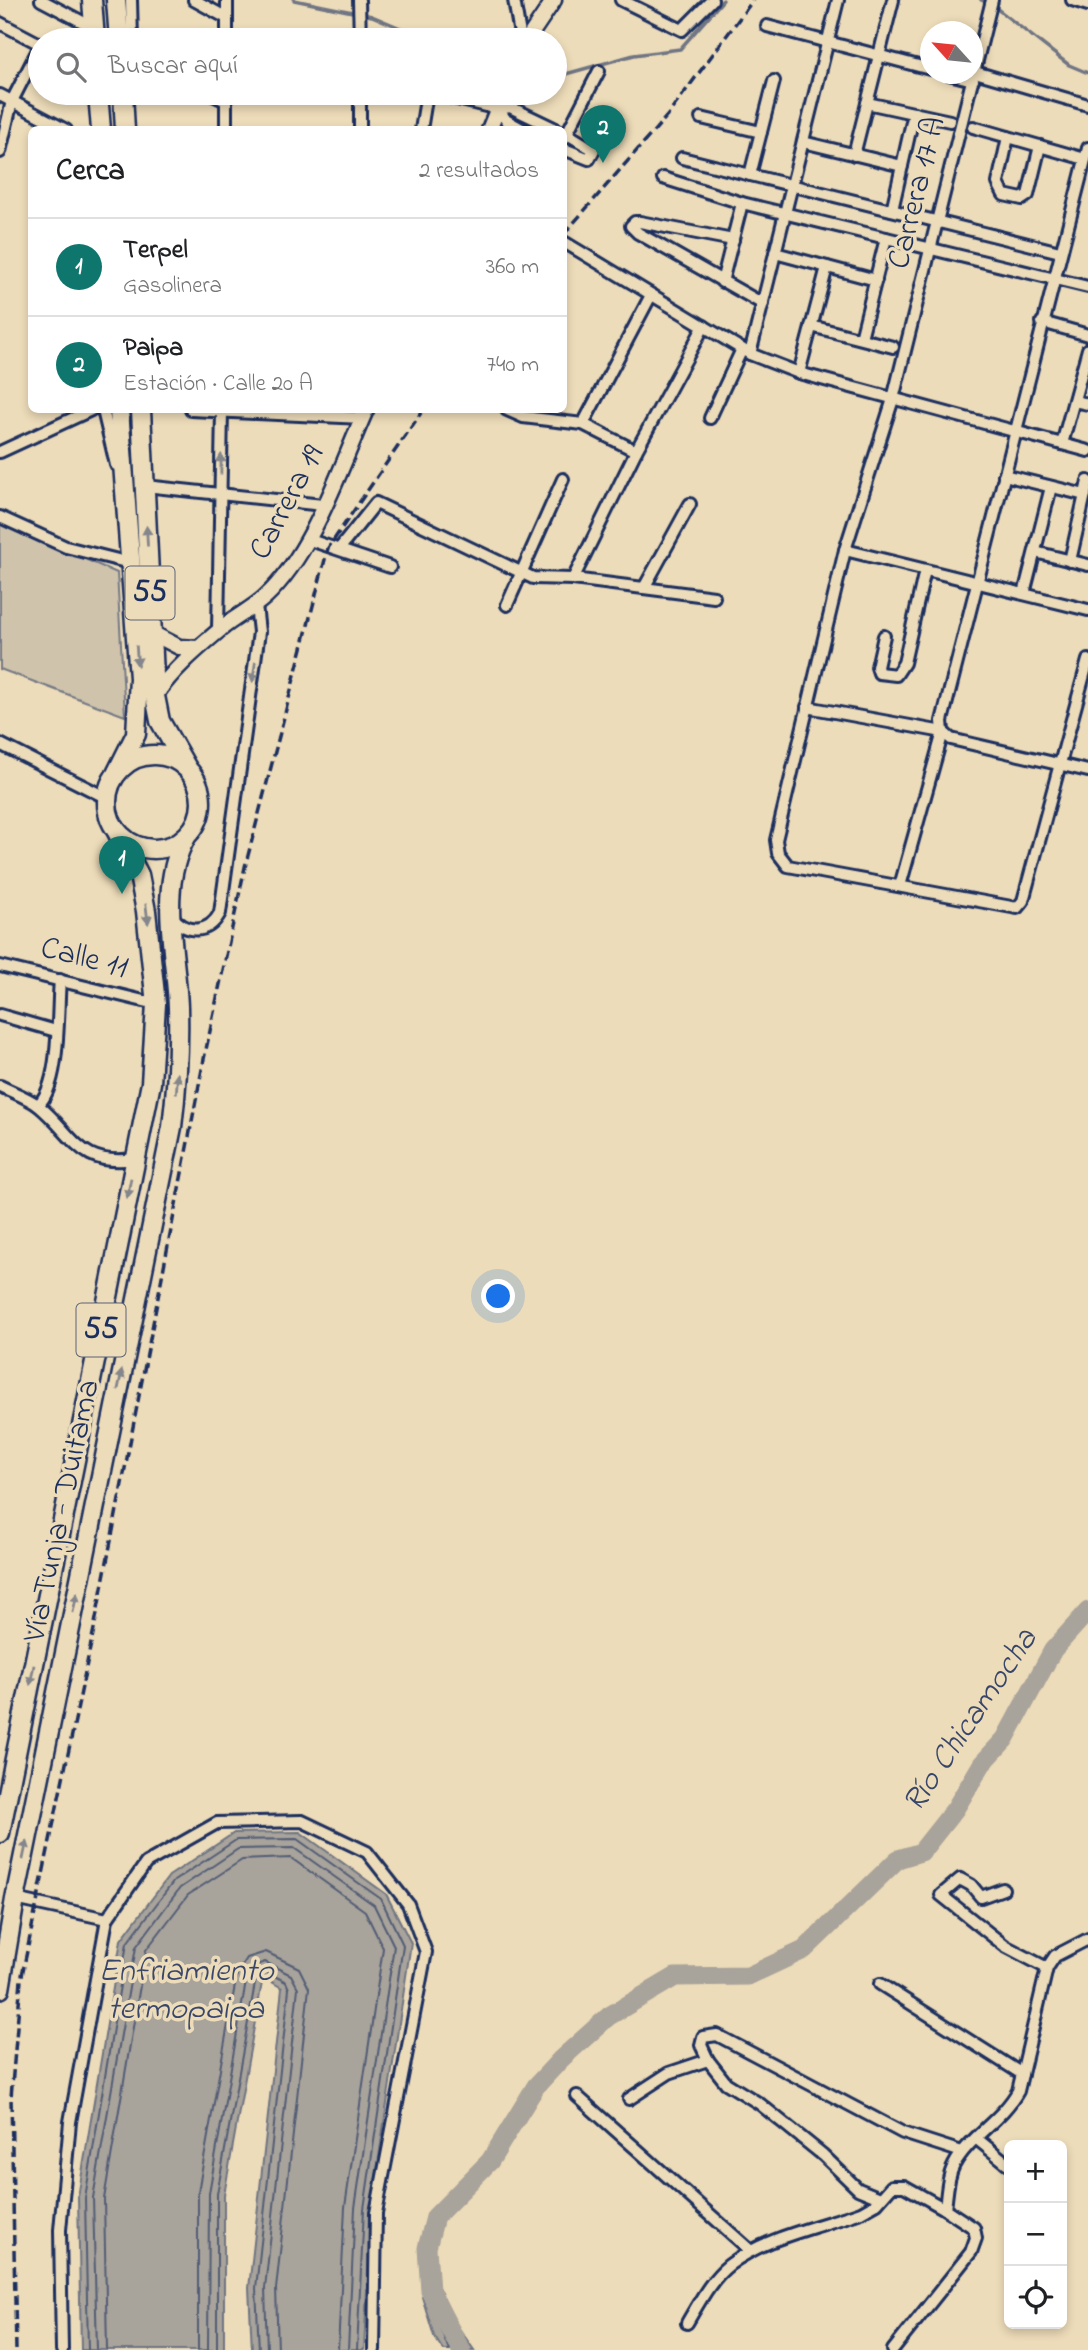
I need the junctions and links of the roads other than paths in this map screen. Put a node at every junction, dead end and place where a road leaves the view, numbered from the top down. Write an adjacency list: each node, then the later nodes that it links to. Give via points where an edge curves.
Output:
1 (41, 0): 20 (street)
2 (92, 0): 21 (highway)
3 (116, 0): 22 (highway)
4 (131, 0): 23 (street)
5 (194, 0): 17 (street)
6 (228, 0): 17 (street)
7 (514, 0): 26 (street)
8 (554, 0): 27 (street)
9 (621, 0): 10 (street, via 682,30)
10 (712, 0)
11 (838, 0): 30 (street)
12 (893, 0): 31 (street)
13 (992, 0): 28 (street, Carrera 17 A)
14 (1072, 0): 16 (street)
15 (359, 1): 25 (street)
16 (1088, 5)
17 (227, 18): 24 (street)
18 (0, 23): 29 (street)
19 (767, 26): 30 (street)
20 (85, 28)
21 (94, 28)
22 (118, 28)
23 (132, 28)
24 (227, 28)
25 (359, 28)
26 (519, 28)
27 (535, 28)
28 (983, 36)
29 (28, 38)
30 (827, 42): 31 (street); 67 (street)
31 (879, 56): 32 (street); 40 (street)
32 (920, 66)
33 (28, 69): 39 (street)
34 (599, 71): 62 (street)
35 (983, 78): 41 (street)
36 (774, 81): 64 (street)
37 (972, 84): 81 (street, Carrera 17 A)
38 (0, 95): 39 (street)
39 (12, 102): 53 (street); 70 (street)
40 (867, 103): 50 (street); 72 (street)
41 (1088, 104)
42 (99, 105): 54 (highway)
43 (124, 105): 55 (highway)
44 (226, 105): 56 (street)
45 (360, 105): 57 (street)
46 (425, 105): 58 (street)
47 (482, 105): 49 (street)
48 (500, 105): 49 (street)
49 (498, 109): 59 (street); 60 (street); 61 (street, via 510,107)
50 (914, 113): 52 (street); 74 (street)
51 (701, 118): 64 (street)
52 (950, 121)
53 (58, 126)
54 (101, 126)
55 (125, 126)
56 (226, 126)
57 (360, 126)
58 (422, 126)
59 (491, 126)
60 (517, 126)
61 (547, 126)
62 (567, 127)
63 (973, 127): 66 (street)
64 (761, 132): 75 (street)
65 (567, 136): 69 (street, via 594,150 584,160)
66 (1008, 137): 68 (street); 68 (street, via 998,183 1004,195 1022,199 1028,195)
67 (803, 142): 72 (street); 77 (street)
68 (1040, 146): 71 (street)
69 (567, 151)
70 (0, 152)
71 (1086, 153): 86 (street)
72 (854, 155): 74 (street)
73 (682, 158): 75 (street)
74 (902, 166): 79 (street)
75 (750, 175): 77 (street)
76 (663, 178): 78 (street)
77 (792, 185): 79 (street); 80 (street)
78 (742, 203): 80 (street); 83 (street)
79 (892, 210): 81 (street)
80 (785, 214): 82 (street); 87 (street)
81 (938, 222): 85 (street, Carrera 17 A); 86 (street)
82 (886, 238): 85 (street); 90 (street)
83 (733, 240): 91 (street); 91 (street, via 640,222 631,226)
84 (567, 244): 93 (street)
85 (931, 249): 89 (street); 104 (street, Carrera 17 A)
86 (1060, 252): 89 (street)
87 (775, 253): 88 (street); 94 (street)
88 (827, 267): 90 (street); 97 (street)
89 (1053, 279): 92 (street); 95 (street)
90 (876, 280): 99 (street)
91 (722, 282): 94 (street)
92 (1088, 287)
93 (650, 297): 96 (street); 115 (street)
94 (763, 304): 102 (street)
95 (1042, 322): 98 (street); 116 (street)
96 (704, 326): 102 (street); 119 (street)
97 (811, 326): 99 (street); 103 (street)
98 (1088, 335)
99 (860, 338): 100 (street)
100 (893, 347)
101 (1088, 349): 105 (street)
102 (746, 352): 103 (street); 114 (street)
103 (799, 373): 104 (street)
104 (893, 399): 116 (street); 134 (street, Carrera 17 A)
105 (1074, 401): 106 (street); 117 (street)
106 (1088, 404)
107 (84, 413): 118 (street)
108 (104, 413): 126 (street)
109 (119, 413): 126 (highway, 55)
110 (141, 413): 124 (highway, 55)
111 (222, 413): 127 (street, one-way to 111)
112 (364, 413): 130 (street, Carrera 19)
113 (514, 413): 115 (street)
114 (710, 418)
115 (583, 424): 119 (street)
116 (1014, 431): 117 (street); 121 (street)
117 (1062, 444): 120 (street)
118 (1, 450)
119 (636, 451): 142 (street)
120 (1088, 451)
121 (1003, 475): 125 (street); 143 (street)
122 (563, 479): 141 (street)
123 (1088, 481): 128 (street)
124 (145, 486): 127 (street); 151 (highway, 55, one-way to 124)
125 (1051, 487): 128 (street); 135 (street)
126 (125, 490): 137 (highway, 55)
127 (220, 494): 130 (street); 150 (street)
128 (1085, 495): 136 (street)
129 (690, 504): 144 (street)
130 (323, 505): 132 (street, Carrera 19)
131 (0, 517): 137 (street, via 66,547)
132 (307, 539): 133 (street); 147 (street, Carrera 19, via 287,574)
133 (340, 548): 139 (street); 141 (street, via 376,503)
134 (845, 550): 140 (street); 156 (street, Carrera 17 A)
135 (1035, 552): 136 (street); 145 (street)
136 (1070, 561): 138 (street)
137 (130, 563): 162 (highway, 55, one-way to 162, via 138,716 130,752)
138 (1088, 565)
139 (390, 567)
140 (925, 570): 143 (street); 152 (street, via 904,663 891,677 879,673 877,667)
141 (519, 573): 142 (street); 148 (street)
142 (573, 579): 144 (street)
143 (976, 583): 145 (street); 157 (street)
144 (644, 588): 146 (street)
145 (1024, 594): 149 (street)
146 (714, 597)
147 (256, 604): 150 (street, Carrera 19); 167 (street, one-way to 167, via 259,632 220,913 211,926 195,931 179,925)
148 (507, 606)
149 (1088, 610)
150 (218, 630): 153 (street, Carrera 19)
151 (152, 633): 153 (street, via 179,647); 155 (highway, 55)
152 (884, 636)
153 (197, 648): 155 (street, Carrera 19)
154 (1088, 660): 159 (street)
155 (155, 696): 160 (highway, 55, via 160,721)
156 (807, 707): 157 (street); 166 (street, Carrera 17 A, via 776,839 778,853 788,866)
157 (943, 732): 159 (street, via 951,739); 166 (street)
158 (0, 744): 163 (street)
159 (1061, 764): 161 (street); 166 (street, Carrera 17 A, via 1024,901 1017,908)
160 (187, 768): 162 (highway, via 171,758 151,755 132,760); 165 (highway, 55, via 198,788 200,810)
161 (1088, 771)
162 (117, 772): 163 (highway, 55)
163 (107, 799): 164 (highway, 55)
164 (115, 828): 165 (highway, via 129,842 148,849 168,847); 170 (highway, Vía Tunja - Duitama / 55, one-way to 170, via 144,891)
165 (186, 837): 167 (highway, Vía Tunja - Duitama / 55, via 171,870)
166 (900, 886)
167 (172, 916): 179 (highway, Vía Tunja - Duitama / 55, one-way to 167, via 172,1127 178,1053)
168 (0, 966): 169 (street, Calle 11)
169 (60, 980): 170 (street, Calle 11); 172 (street)
170 (156, 1004): 175 (highway, Vía Tunja - Duitama / 55, via 151,1083)
171 (0, 1015): 172 (street)
172 (56, 1031): 174 (street, via 47,1094)
173 (0, 1086): 174 (street)
174 (38, 1105): 175 (street, via 82,1152 114,1162)
175 (134, 1159): 176 (highway, Vía Tunja - Duitama / 55, one-way to 176)
176 (6, 1776): 177 (highway, Vía Tunja - Duitama / 55)
177 (0, 1833)
178 (1003, 1889): 182 (street, via 978,1897 971,1885 960,1879 942,1895 1005,1945)
179 (15, 1899): 180 (street); 184 (highway, Vía Tunja - Duitama / 55)
180 (107, 1919): 196 (street, via 70,2122 60,2230); 197 (street, via 146,1863 217,1823 302,1821 367,1852 408,1904 426,1952 376,2213)
181 (1088, 1939): 182 (street, via 1068,1946)
182 (1047, 1968): 186 (street)
183 (880, 1984): 186 (street)
184 (0, 1989)
185 (708, 2060): 188 (street, via 669,2073); 190 (street, via 701,2045 703,2037 718,2035 903,2133); 192 (street, via 726,2083 760,2104 858,2189)
186 (1022, 2074): 189 (street, via 1008,2108)
187 (577, 2096): 194 (street)
188 (629, 2098)
189 (977, 2139): 190 (street); 191 (street)
190 (962, 2152): 193 (street, via 952,2167)
191 (1004, 2161)
192 (880, 2198): 193 (street, via 887,2188 897,2185); 194 (street, via 861,2212)
193 (945, 2209): 198 (street, via 974,2228 971,2252)
194 (751, 2250): 195 (street, via 713,2281)
195 (687, 2323)
196 (62, 2350)
197 (374, 2350)
198 (893, 2350)

